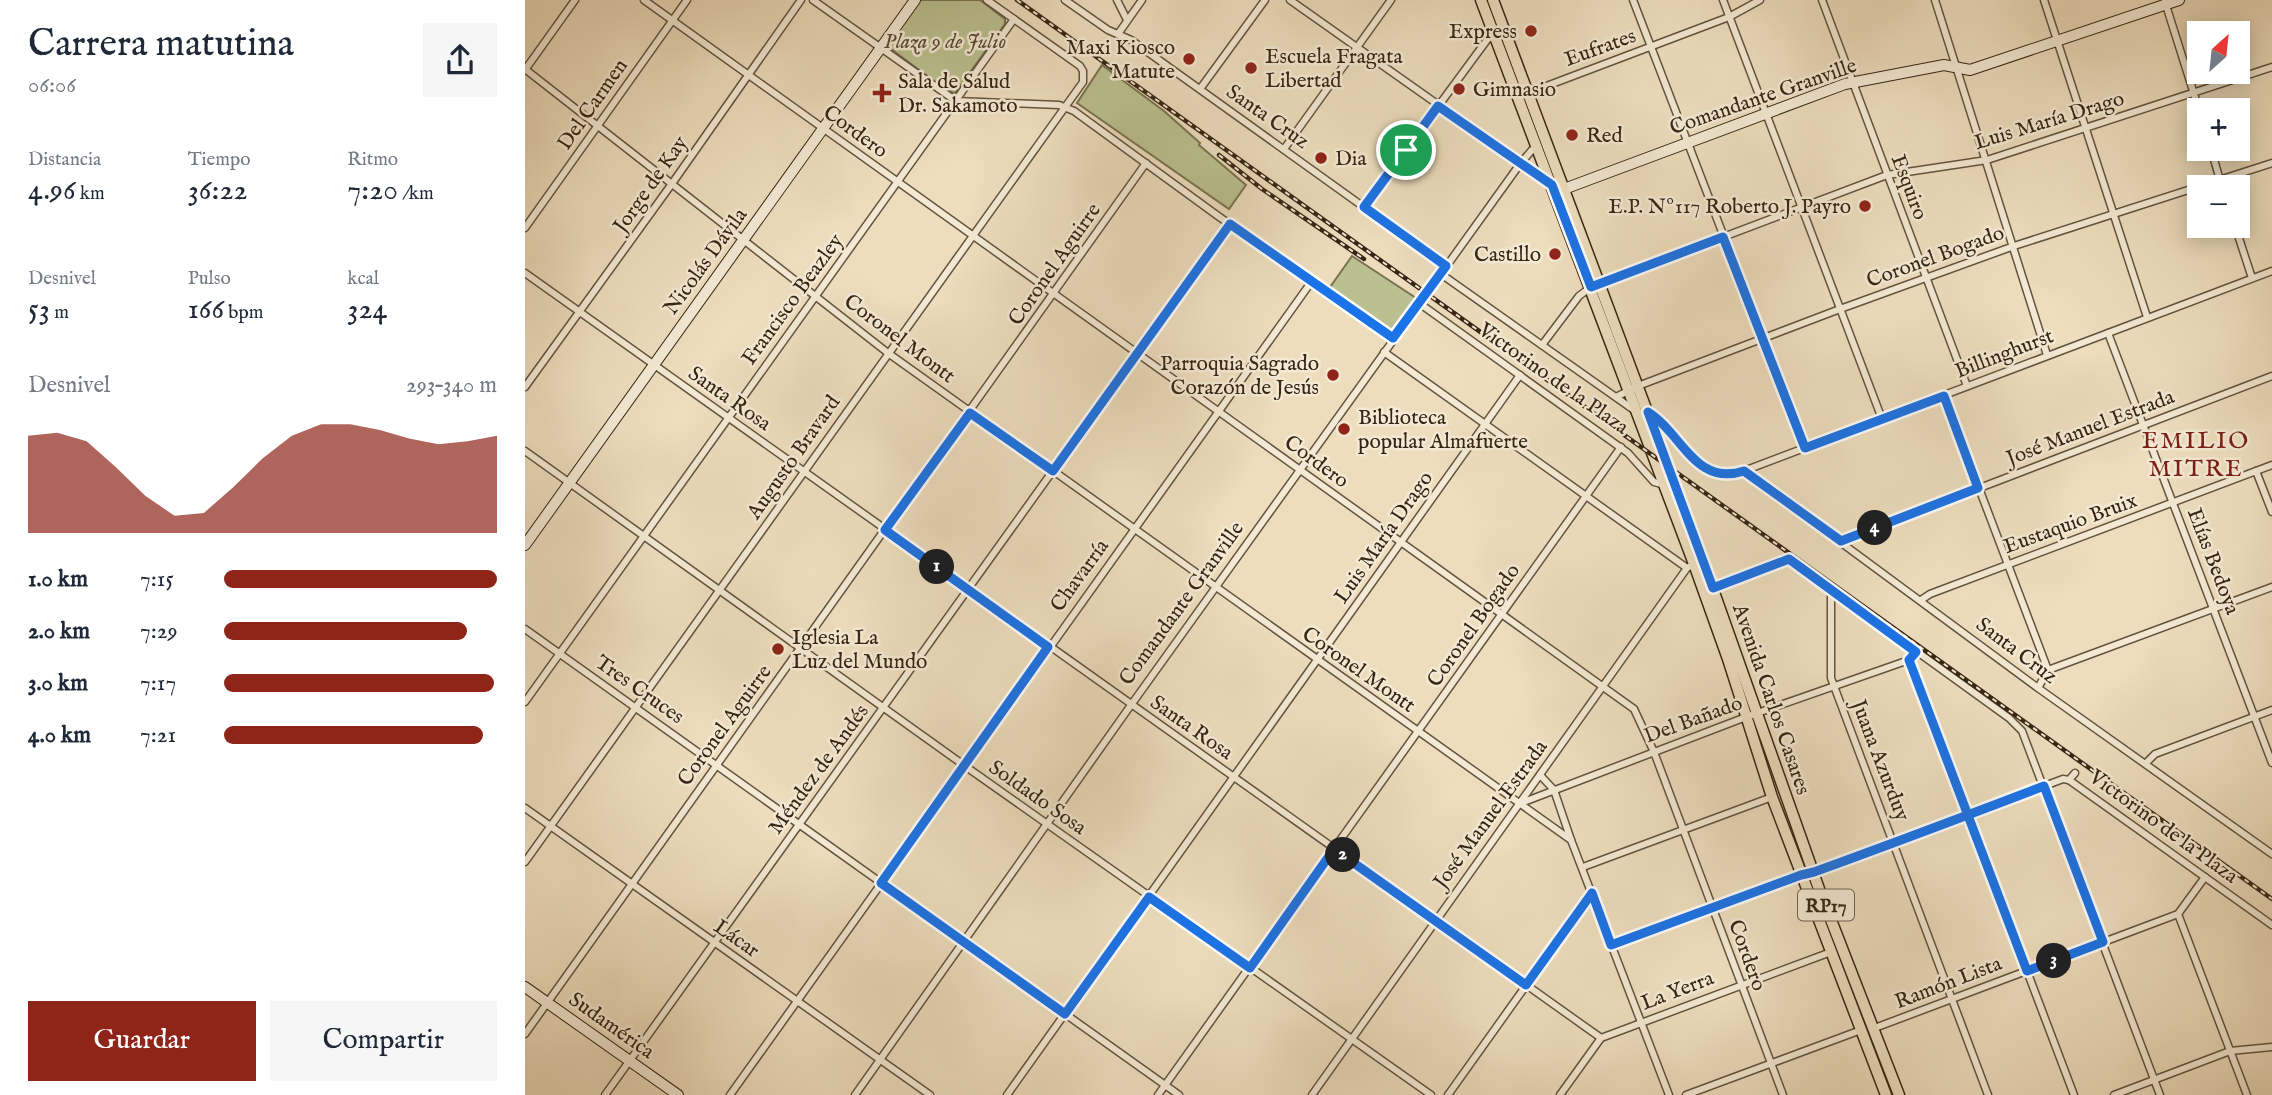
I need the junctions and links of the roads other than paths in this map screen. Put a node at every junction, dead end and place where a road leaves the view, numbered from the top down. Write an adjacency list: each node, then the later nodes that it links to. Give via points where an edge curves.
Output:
1 (575, 0): 36 (street)
2 (644, 0): 26 (street, Cordero)
3 (687, 0): 26 (street, Del Carmen)
4 (801, 0): 37 (street, Jorge de Kay)
5 (813, 0): 32 (street)
6 (915, 0): 32 (street, Nicolás Dávila)
7 (988, 0): 25 (street)
8 (1065, 0): 29 (street, Santa Cruz)
9 (1117, 0): 27 (street)
10 (1142, 0): 27 (street)
11 (1265, 0): 39 (street)
12 (1290, 0): 33 (street)
13 (1391, 0): 33 (street)
14 (1481, 0): 28 (main road, Avenida Carlos Casares / RP17)
15 (1493, 0): 28 (main road, Avenida Carlos Casares / RP17)
16 (1633, 0): 31 (street)
17 (1723, 0): 24 (street)
18 (1760, 0): 24 (street, Eufrates)
19 (1822, 0): 38 (street, Esquiro)
20 (1935, 0): 35 (street)
21 (2044, 0): 30 (street)
22 (2179, 0): 23 (street, Comandante Granville)
23 (2165, 2): 30 (street, Comandante Granville); 40 (street)
24 (1729, 17): 31 (street, Eufrates); 46 (street)
25 (1014, 19): 43 (street, Francisco Beazley); 44 (street, Augusto Bravard, via 1083,71 1083,82)
26 (672, 20): 37 (street, Cordero); 47 (street, Del Carmen)
27 (1127, 20): 29 (street)
28 (1500, 32): 41 (main road, Avenida Carlos Casares / RP17); 45 (street, via 1486,40); 51 (main road, Avenida Carlos Casares / RP17)
29 (1118, 34): 39 (street, Santa Cruz)
30 (2056, 41): 35 (street, Comandante Granville, via 1970,70); 48 (street)
31 (1651, 47): 41 (street, Eufrates); 50 (street)
32 (881, 48): 43 (street); 49 (street, Nicolás Dávila)
33 (1357, 48): 45 (street); 52 (street)
34 (2272, 67): 40 (street, Luis María Drago)
35 (1957, 68): 38 (street, Comandante Granville, via 1944,65); 53 (street)
36 (525, 70): 47 (street, Coronel Montt)
37 (748, 75): 49 (street, Cordero); 60 (street, Jorge de Kay)
38 (1852, 82): 46 (street, Comandante Granville); 57 (street, Esquiro)
39 (1200, 89): 52 (street, Santa Cruz)
40 (2193, 92): 42 (street); 48 (street, Luis María Drago)
41 (1528, 93): 51 (main road, Avenida Carlos Casares / RP17)
42 (2195, 98)
43 (956, 101): 44 (street); 59 (street, Francisco Beazley)
44 (1066, 106): 54 (street); 69 (street, Augusto Bravard)
45 (1438, 106): 56 (street); 64 (street)
46 (1766, 113): 50 (street, Comandante Granville); 65 (street)
47 (599, 127): 60 (street, Coronel Montt); 68 (street, Del Carmen)
48 (2085, 127): 53 (street, Luis María Drago); 66 (street)
49 (823, 129): 59 (street, Cordero); 72 (street, Nicolás Dávila)
50 (1687, 143): 62 (street, Comandante Granville); 70 (street)
51 (1542, 145): 56 (street, Comandante Granville); 61 (main road, Avenida Carlos Casares / RP17); 62 (main road, Avenida Carlos Casares / RP17)
52 (1284, 149): 64 (street, Santa Cruz)
53 (1987, 160): 57 (street, Luis María Drago); 73 (street)
54 (1146, 163): 67 (street); 82 (street, Coronel Aguirre)
55 (2272, 163): 58 (street, Coronel Bogado)
56 (1520, 164): 61 (street); 74 (street, Comandante Granville)
57 (1887, 175): 65 (street, Luis María Drago); 78 (street, Esquiro)
58 (2243, 175)
59 (898, 182): 69 (street, Cordero); 83 (street, Francisco Beazley)
60 (671, 185): 72 (street, Coronel Montt); 86 (street, Jorge de Kay)
61 (1552, 185): 81 (main road, Avenida Carlos Casares / RP17)
62 (1564, 189): 81 (main road, Avenida Carlos Casares / RP17)
63 (2187, 193): 66 (street, Coronel Bogado)
64 (1364, 207): 74 (street, Santa Cruz)
65 (1801, 207): 70 (street, Luis María Drago); 85 (street)
66 (2113, 214): 73 (street, Coronel Bogado); 87 (street)
67 (1230, 224): 80 (street); 94 (street, Méndez de Andés)
68 (525, 228)
69 (972, 236): 82 (street, Cordero); 93 (street, Augusto Bravard)
70 (1723, 237): 81 (street, Luis María Drago); 90 (street)
71 (2239, 238): 79 (street)
72 (744, 240): 83 (street, Coronel Montt); 96 (street, Nicolás Dávila)
73 (2014, 246): 78 (street, Coronel Bogado); 95 (street)
74 (1446, 266): 77 (street, Comandante Granville)
75 (2272, 271): 79 (street, Billinghurst)
76 (525, 273): 86 (street, Santa Rosa)
77 (1441, 274): 84 (street, Comandante Granville); 91 (street)
78 (1926, 277): 85 (street, Coronel Bogado); 99 (street, Esquiro)
79 (2252, 278): 87 (street, Billinghurst)
80 (1312, 281): 89 (street); 104 (street, Chavarría)
81 (1595, 285): 91 (street, Luis María Drago, via 1579,296); 101 (main road, Avenida Carlos Casares / RP17)
82 (1054, 294): 94 (street, Cordero); 106 (street, Coronel Aguirre)
83 (816, 296): 93 (street, Coronel Montt); 107 (street, Francisco Beazley)
84 (1419, 303): 89 (street, Comandante Granville); 97 (street, Victorino de la Plaza)
85 (1840, 309): 90 (street, Coronel Bogado); 108 (street)
86 (579, 313): 96 (street, Santa Rosa); 100 (street, Jorge de Kay)
87 (2147, 317): 88 (street, Billinghurst)
88 (2108, 333): 95 (street, Billinghurst); 110 (street, Elías Bedoya)
89 (1393, 338): 92 (street, Comandante Granville)
90 (1762, 339): 101 (street, Coronel Bogado); 112 (street)
91 (1542, 345): 103 (street)
92 (1384, 352): 109 (street); 115 (street, Comandante Granville)
93 (888, 353): 106 (street, Coronel Montt); 119 (street, Augusto Bravard)
94 (1137, 354): 104 (street, Cordero); 116 (street, Méndez de Andés)
95 (2047, 355): 99 (street, Billinghurst)
96 (654, 365): 107 (street, Santa Rosa); 120 (street, Nicolás Dávila)
97 (1520, 375): 109 (street, Luis María Drago); 111 (street, Victorino de la Plaza)
98 (2272, 376): 110 (street, José Manuel Estrada)
99 (1967, 386): 102 (street, Billinghurst)
100 (525, 387)
101 (1634, 388): 103 (street, Coronel Bogado); 105 (main road, Avenida Carlos Casares / RP17)
102 (1944, 396): 108 (street, Billinghurst); 122 (street)
103 (1615, 397): 105 (street)
104 (1218, 412): 115 (street, Cordero); 127 (street, Chavarría)
105 (1642, 412): 117 (street, Billinghurst, via 1659,421 1704,468 1727,475); 121 (main road, Avenida Carlos Casares / RP17); 132 (main road, Avenida Carlos Casares / RP17)
106 (970, 413): 116 (street, Coronel Montt); 126 (street, Coronel Aguirre)
107 (729, 419): 119 (street, Santa Rosa); 128 (street, Francisco Beazley)
108 (1882, 419): 112 (street, Billinghurst)
109 (1486, 424): 123 (street); 130 (street, Luis María Drago)
110 (2144, 425): 122 (street, José Manuel Estrada); 124 (street, Elías Bedoya)
111 (1621, 447): 121 (street, Victorino de la Plaza, via 1654,482); 123 (street, Coronel Bogado)
112 (1805, 448): 117 (street, Billinghurst)
113 (525, 451): 120 (street, Soldado Sosa)
114 (2272, 465): 118 (street, Eustaquio Bruix)
115 (1300, 470): 130 (street, Cordero); 135 (street, Comandante Granville)
116 (1053, 471): 127 (street, Coronel Montt); 136 (street, Méndez de Andés)
117 (1744, 471): 129 (street, Santa Cruz)
118 (2256, 471): 124 (street, Eustaquio Bruix); 125 (street)
119 (803, 472): 126 (street, Santa Rosa); 137 (street, Augusto Bravard)
120 (569, 482): 128 (street, Soldado Sosa); 131 (street, Nicolás Dávila)
121 (1665, 485): 132 (main road, Avenida Carlos Casares / RP17)
122 (1978, 488): 129 (street, José Manuel Estrada); 133 (street)
123 (1586, 495): 132 (street); 142 (street, Coronel Bogado)
124 (2173, 503): 133 (street, Eustaquio Bruix); 141 (street, Elías Bedoya)
125 (2272, 512)
126 (885, 530): 136 (street, Santa Rosa); 145 (street, Coronel Aguirre)
127 (1134, 530): 135 (street, Coronel Montt); 144 (street, Chavarría)
128 (644, 536): 137 (street, Soldado Sosa); 147 (street, Francisco Beazley)
129 (1841, 541): 140 (street, Santa Cruz)
130 (1400, 543): 142 (street, Cordero); 149 (street, Luis María Drago)
131 (525, 545)
132 (1695, 564): 138 (main road, Avenida Carlos Casares / RP17); 151 (street, José Manuel Estrada)
133 (2007, 565): 140 (street, Eustaquio Bruix); 150 (street)
134 (2272, 587): 141 (street)
135 (1216, 588): 149 (street, Coronel Montt); 155 (street, Comandante Granville)
136 (968, 589): 144 (street, Santa Rosa); 157 (street, Méndez de Andés)
137 (719, 590): 145 (street, Soldado Sosa); 156 (street, Augusto Bravard)
138 (1708, 590): 139 (street, via 1789,559); 159 (main road, Avenida Carlos Casares / RP17)
139 (1831, 590): 146 (street); 152 (street, Juana Azurduy)
140 (1921, 600): 153 (street, Santa Cruz)
141 (2213, 609): 150 (street); 160 (street, Elías Bedoya)
142 (1502, 614): 151 (street, Cordero); 161 (street, Coronel Bogado)
143 (525, 629): 147 (street, Tres Cruces)
144 (1048, 647): 155 (street, Santa Rosa); 166 (street, Chavarría)
145 (800, 648): 157 (street, Soldado Sosa); 165 (street, Coronel Aguirre)
146 (1916, 652): 148 (street, Del Bañado); 171 (street, via 2022,731)
147 (559, 654): 154 (street, Francisco Beazley); 156 (street, Tres Cruces)
148 (1909, 660): 152 (street, Del Bañado); 176 (street)
149 (1317, 661): 161 (street, Coronel Montt); 169 (street, Luis María Drago)
150 (2047, 670): 153 (street)
151 (1603, 686): 162 (street, Cordero, via 1638,714); 168 (street, José Manuel Estrada)
152 (1833, 686): 159 (street, Del Bañado); 182 (street, Juana Azurduy)
153 (2038, 688): 163 (street, Santa Cruz)
154 (525, 702)
155 (1131, 705): 169 (street, Santa Rosa); 177 (street, Comandante Granville)
156 (636, 708): 165 (street, Tres Cruces); 179 (street, Augusto Bravard)
157 (883, 708): 166 (street, Soldado Sosa); 178 (street, Méndez de Andés)
158 (2272, 710): 160 (street)
159 (1751, 716): 162 (street, Del Bañado); 173 (main road, Avenida Carlos Casares / RP17); 187 (main road, Avenida Carlos Casares / RP17)
160 (2255, 717): 163 (street, via 2155,754); 164 (street, Elías Bedoya)
161 (1419, 732): 174 (street, Coronel Montt); 183 (street, Coronel Bogado)
162 (1654, 752): 172 (street, Del Bañado); 180 (street, Cordero)
163 (2145, 763): 184 (street, Santa Cruz)
164 (2272, 763)
165 (716, 765): 178 (street, Tres Cruces); 191 (street, Coronel Aguirre)
166 (965, 766): 177 (street, Soldado Sosa); 190 (street, Chavarría)
167 (2075, 773): 170 (street)
168 (1540, 775): 172 (street); 174 (street, José Manuel Estrada)
169 (1233, 778): 183 (street, Santa Rosa); 193 (street, Luis María Drago)
170 (2069, 780): 171 (street); 189 (street, Victorino de la Plaza)
171 (2044, 786): 176 (street); 199 (street)
172 (1555, 790): 174 (street, Del Bañado); 181 (street)
173 (1772, 797): 180 (street); 188 (main road, Avenida Carlos Casares / RP17)
174 (1520, 803): 181 (street, Coronel Montt); 196 (street, José Manuel Estrada)
175 (525, 808): 179 (street, Lácar)
176 (1968, 815): 182 (street); 204 (street)
177 (1047, 824): 193 (street, Soldado Sosa); 198 (street, Comandante Granville)
178 (800, 825): 190 (street, Tres Cruces); 200 (street, Méndez de Andés)
179 (551, 826): 185 (street, Augusto Bravard); 191 (street, Lácar)
180 (1683, 831): 186 (street); 194 (street, Cordero)
181 (1571, 840): 186 (street)
182 (1894, 844): 187 (street); 208 (street, Juana Azurduy)
183 (1334, 849): 196 (street, Santa Rosa); 203 (street, Coronel Bogado)
184 (2272, 854)
185 (525, 862)
186 (1583, 867): 192 (street)
187 (1814, 872): 188 (street); 213 (main road, Avenida Carlos Casares / RP17)
188 (1801, 875): 194 (street); 202 (main road, Avenida Carlos Casares / RP17)
189 (2205, 877): 195 (street); 197 (street, Victorino de la Plaza)
190 (881, 883): 198 (street, Tres Cruces); 210 (street, Chavarría)
191 (631, 885): 200 (street, Lácar); 209 (street, Coronel Aguirre)
192 (1592, 893): 201 (street); 205 (street)
193 (1149, 897): 203 (street, Soldado Sosa); 211 (street, Luis María Drago)
194 (1712, 909): 201 (street); 206 (street, Cordero)
195 (2178, 914): 199 (street, Ramón Lista); 218 (street)
196 (1435, 920): 205 (street, Santa Rosa); 216 (street, José Manuel Estrada)
197 (2272, 925)
198 (964, 942): 211 (street, Tres Cruces); 220 (street, Comandante Granville)
199 (2103, 942): 204 (street, Ramón Lista); 222 (street)
200 (715, 943): 210 (street, Lácar); 219 (street, Méndez de Andés)
201 (1611, 945): 212 (street)
202 (1831, 952): 206 (street, La Yerra); 213 (main road, Avenida Carlos Casares / RP17)
203 (1250, 968): 216 (street, Soldado Sosa); 223 (street, Coronel Bogado)
204 (2027, 971): 208 (street, Ramón Lista); 242 (street)
205 (1526, 985): 215 (street, Santa Rosa); 234 (street)
206 (1740, 985): 212 (street, La Yerra); 221 (street, Cordero)
207 (525, 987): 209 (street, Sudamérica)
208 (1951, 1000): 213 (street, Ramón Lista); 241 (street, Juana Azurduy)
209 (547, 1002): 214 (street, Coronel Aguirre); 219 (street, Sudamérica)
210 (797, 1002): 220 (street, Lácar); 226 (street, Chavarría)
211 (1065, 1014): 223 (street, Tres Cruces); 229 (street, Luis María Drago)
212 (1641, 1023): 215 (street, La Yerra); 236 (street)
213 (1867, 1030): 221 (street, Ramón Lista); 239 (main road, Avenida Carlos Casares / RP17); 240 (main road, Avenida Carlos Casares / RP17)
214 (525, 1034)
215 (1601, 1038): 235 (street)
216 (1351, 1040): 232 (street, José Manuel Estrada); 233 (street, Soldado Sosa)
217 (2272, 1047): 218 (street)
218 (2231, 1051): 222 (street); 245 (street)
219 (629, 1061): 224 (street, Méndez de Andés); 225 (street, Sudamérica)
220 (880, 1061): 227 (street, Comandante Granville); 228 (street, Lácar)
221 (1770, 1063): 237 (street, Ramón Lista); 238 (street, Cordero)
222 (2155, 1079): 243 (street); 244 (street)
223 (1165, 1085): 230 (street, Coronel Bogado); 231 (street, Tres Cruces)
224 (605, 1095)
225 (678, 1095)
226 (730, 1095)
227 (855, 1095)
228 (930, 1095)
229 (1007, 1095)
230 (1158, 1095)
231 (1179, 1095)
232 (1312, 1095)
233 (1431, 1095)
234 (1448, 1095)
235 (1560, 1095)
236 (1669, 1095)
237 (1686, 1095)
238 (1783, 1095)
239 (1886, 1095)
240 (1899, 1095)
241 (1988, 1095)
242 (2074, 1095)
243 (2114, 1095)
244 (2160, 1095)
245 (2247, 1095)

